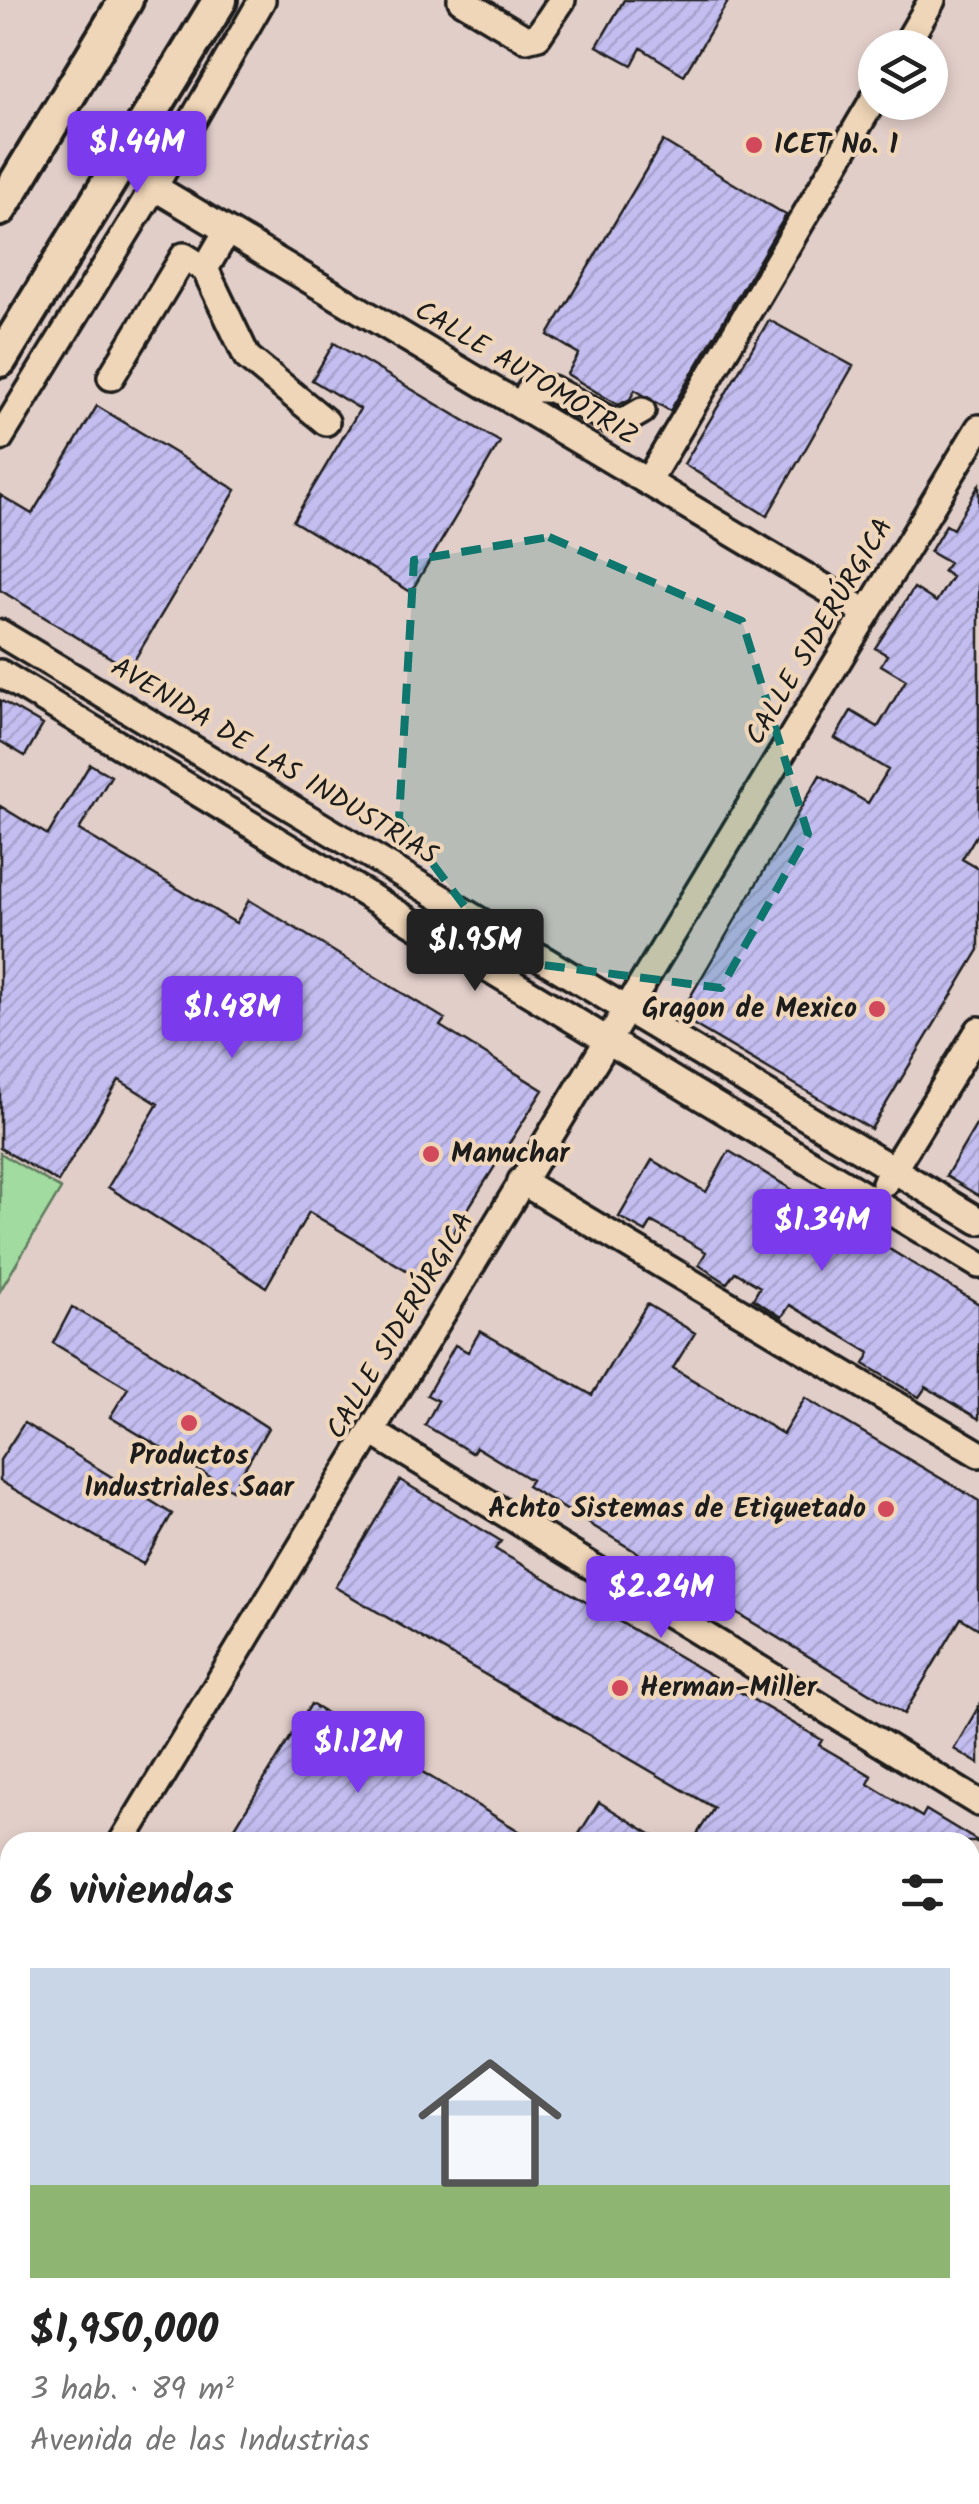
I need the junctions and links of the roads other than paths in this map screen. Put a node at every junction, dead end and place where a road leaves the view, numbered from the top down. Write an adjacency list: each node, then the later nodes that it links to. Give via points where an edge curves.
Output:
1 (126, 0): 10 (main road)
2 (220, 0): 13 (main road)
3 (262, 0): 9 (street)
4 (461, 0): 5 (street, via 526,39 538,36)
5 (562, 0)
6 (932, 0): 7 (street)
7 (914, 30)
8 (861, 120): 20 (street)
9 (154, 187): 11 (street, CALLE AUTOMOTRIZ); 19 (street)
10 (0, 209)
11 (227, 231): 12 (street); 15 (street, CALLE AUTOMOTRIZ)
12 (205, 269): 14 (street, via 184,256); 17 (street, via 247,357)
13 (0, 360)
14 (112, 376)
15 (520, 405): 16 (street, via 541,387 609,420 623,422); 20 (street, CALLE AUTOMOTRIZ)
16 (642, 411)
17 (326, 422)
18 (979, 428): 21 (street, CALLE SIDERÚRGICA)
19 (0, 438)
20 (648, 481): 21 (street, CALLE AUTOMOTRIZ)
21 (867, 613): 26 (street, CALLE SIDERÚRGICA)
22 (0, 633): 24 (street, AVENIDA DE LAS INDUSTRIAS)
23 (0, 673): 25 (street)
24 (106, 695): 25 (street); 26 (street, AVENIDA DE LAS INDUSTRIAS)
25 (87, 725): 28 (street)
26 (624, 1011): 28 (street, CALLE SIDERÚRGICA); 29 (street, AVENIDA DE LAS INDUSTRIAS)
27 (979, 1030): 29 (street)
28 (605, 1041): 30 (street, CALLE SIDERÚRGICA); 31 (street)
29 (894, 1169): 31 (street); 32 (street, AVENIDA DE LAS INDUSTRIAS)
30 (521, 1181): 34 (street, CALLE SIDERÚRGICA); 35 (street)
31 (874, 1200): 33 (street)
32 (979, 1221)
33 (979, 1265)
34 (372, 1432): 36 (street); 37 (street, CALLE SIDERÚRGICA)
35 (979, 1454)
36 (979, 1804)
37 (128, 1832)

